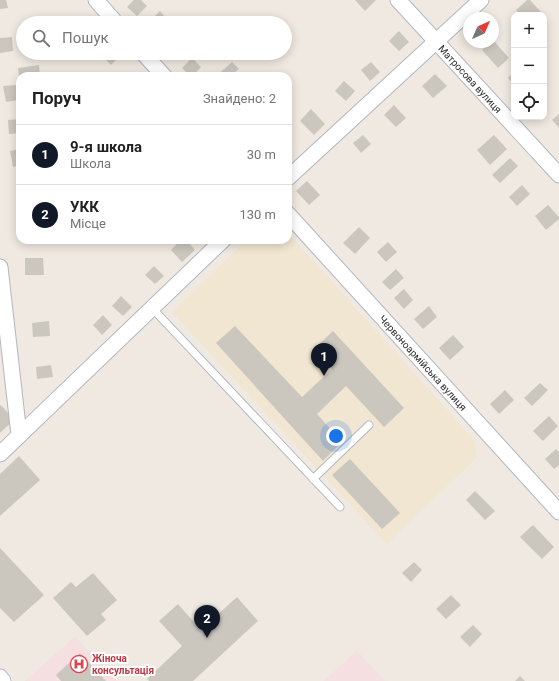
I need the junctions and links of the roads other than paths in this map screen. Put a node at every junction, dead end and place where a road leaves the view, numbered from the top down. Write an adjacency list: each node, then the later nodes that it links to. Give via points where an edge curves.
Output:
1 (96, 0): 4 (street)
2 (398, 0): 5 (street, Матросова вулиця)
3 (481, 0): 5 (street)
4 (110, 16)
5 (437, 42): 8 (street); 9 (street, Матросова вулиця)
6 (149, 60): 7 (street)
7 (160, 72)
8 (292, 174)
9 (559, 175)
10 (292, 218): 19 (street, Червоноармійська вулиця)
11 (219, 244): 13 (street)
12 (0, 267): 15 (street)
13 (152, 308): 15 (street); 17 (lane)
14 (369, 425): 17 (lane)
15 (19, 435): 16 (street)
16 (0, 454)
17 (313, 479): 18 (lane)
18 (340, 507)
19 (559, 512)
20 (0, 678): 21 (street)
21 (3, 681)

